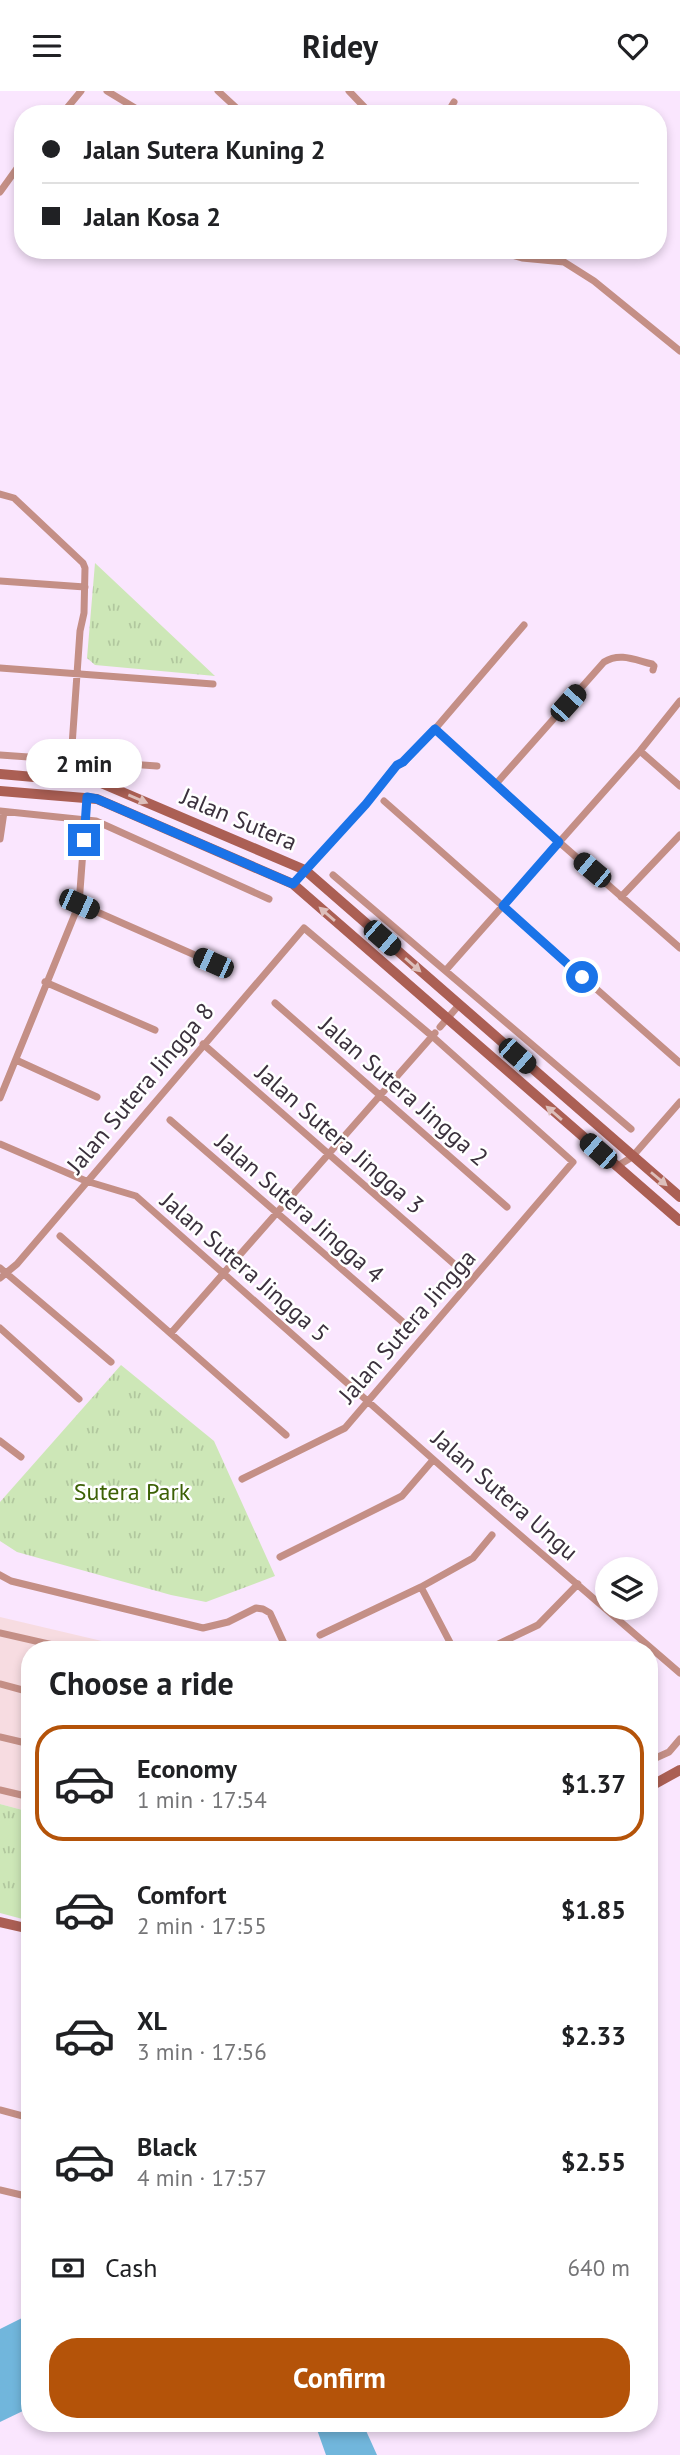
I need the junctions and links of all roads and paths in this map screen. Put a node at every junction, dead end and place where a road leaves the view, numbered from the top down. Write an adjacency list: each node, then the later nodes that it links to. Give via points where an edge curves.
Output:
1 (81, 91): 6 (street)
2 (107, 91): 7 (street)
3 (218, 91): 8 (street)
4 (349, 91): 9 (street)
5 (454, 102): 10 (street)
6 (69, 105)
7 (130, 105)
8 (233, 105)
9 (362, 105)
10 (452, 105)
11 (14, 173): 12 (street)
12 (0, 192)
13 (549, 259): 14 (street, via 564,262 594,281)
14 (680, 351)
15 (0, 493): 17 (street, via 15,498 82,563)
16 (0, 581): 17 (street)
17 (85, 587): 21 (street)
18 (524, 625): 24 (street)
19 (0, 668): 21 (street)
20 (653, 670): 32 (street, via 652,664 621,656 604,661)
21 (77, 674): 22 (street); 27 (street)
22 (213, 684)
23 (680, 701): 25 (street)
24 (435, 729): 32 (street); 42 (street, via 397,765)
25 (640, 751): 33 (street); 41 (street)
26 (0, 755): 27 (street)
27 (71, 760): 28 (street); 30 (street); 31 (street)
28 (157, 766)
29 (0, 774): 30 (street, Jalan Sutera)
30 (61, 780): 31 (street, Jalan Sutera)
31 (78, 781): 42 (street, Jalan Sutera, one-way to 42, via 101,783)
32 (495, 785): 41 (street)
33 (680, 786)
34 (0, 791): 35 (street, Jalan Sutera)
35 (87, 797): 38 (street); 44 (street, Jalan Sutera)
36 (384, 801): 48 (street)
37 (2, 812): 38 (street); 40 (street)
38 (86, 819): 46 (street); 47 (street)
39 (680, 835): 45 (street)
40 (0, 839)
41 (559, 842): 45 (street); 48 (street)
42 (305, 870): 44 (street); 54 (street, Jalan Sutera, one-way to 54)
43 (333, 875): 51 (street)
44 (293, 884): 55 (street, Jalan Sutera, one-way to 44)
45 (621, 897): 49 (street)
46 (269, 899)
47 (79, 904): 50 (street); 52 (street)
48 (503, 906): 51 (street); 59 (street)
49 (680, 948)
50 (213, 963)
51 (446, 970): 65 (street)
52 (46, 982): 56 (street); 58 (street)
53 (275, 1003): 60 (street, Jalan Sutera Jingga 2)
54 (459, 1005): 55 (street); 68 (street, Jalan Sutera)
55 (438, 1028): 57 (street, Jalan Sutera Jingga 8, via 304,927); 60 (street); 69 (street, Jalan Sutera, one-way to 55); 84 (street, Jalan Sutera Jingga, via 573,1162)
56 (155, 1030)
57 (203, 1044): 67 (street, Jalan Sutera Jingga 3); 70 (street, Jalan Sutera Jingga 8)
58 (16, 1060): 61 (street); 62 (street)
59 (680, 1063)
60 (380, 1095): 67 (street); 72 (street, Jalan Sutera Jingga 2)
61 (97, 1097)
62 (0, 1098)
63 (680, 1102): 68 (street)
64 (170, 1120): 73 (street, Jalan Sutera Jingga 4)
65 (631, 1129)
66 (0, 1145): 70 (street, Jalan Sutera Jingga 5)
67 (329, 1155): 73 (street); 76 (street, Jalan Sutera Jingga 3)
68 (632, 1157): 69 (street); 71 (street, Jalan Sutera, one-way to 71)
69 (616, 1167): 74 (street, Jalan Sutera)
70 (86, 1181): 77 (street, Jalan Sutera Jingga 8, via 17,1264); 78 (street, Jalan Sutera Jingga 5, via 136,1196)
71 (680, 1198)
72 (507, 1207)
73 (277, 1215): 78 (street); 79 (street, Jalan Sutera Jingga 4)
74 (680, 1221)
75 (60, 1236): 81 (street)
76 (453, 1263)
77 (2, 1273): 82 (street)
78 (225, 1274): 81 (street); 84 (street, Jalan Sutera Jingga 5)
79 (405, 1324)
80 (0, 1328): 83 (street)
81 (171, 1333): 85 (street)
82 (111, 1362)
83 (79, 1399)
84 (368, 1401): 88 (street, Jalan Sutera Ungu); 89 (street, Jalan Sutera Jingga, via 345,1428)
85 (286, 1435)
86 (0, 1441): 87 (street)
87 (21, 1457)
88 (433, 1460): 91 (street, via 402,1496); 93 (street, Jalan Sutera Ungu)
89 (242, 1479)
90 (492, 1535): 94 (street, via 473,1558)
91 (280, 1557)
92 (0, 1575): 98 (street, via 203,1628 256,1608 270,1613)
93 (578, 1584): 100 (street, via 538,1625); 101 (street, Jalan Sutera Ungu)
94 (421, 1587): 96 (street); 99 (street)
95 (0, 1633): 97 (street)
96 (320, 1635)
97 (35, 1641)
98 (283, 1641)
99 (449, 1641)
100 (505, 1641)
101 (639, 1641)
102 (658, 1656): 103 (street, Jalan Sutera Ungu)
103 (680, 1673)
104 (0, 1684): 105 (street)
105 (21, 1690)
106 (0, 1737): 108 (street)
107 (680, 1739): 109 (street)
108 (21, 1742)
109 (658, 1757)
110 (680, 1770): 111 (street)
111 (658, 1782)
112 (0, 1790): 113 (street)
113 (21, 1795)
114 (0, 1922): 115 (street)
115 (21, 1927)
116 (0, 2110): 117 (street)
117 (21, 2116)
118 (0, 2190): 119 (street)
119 (21, 2195)

